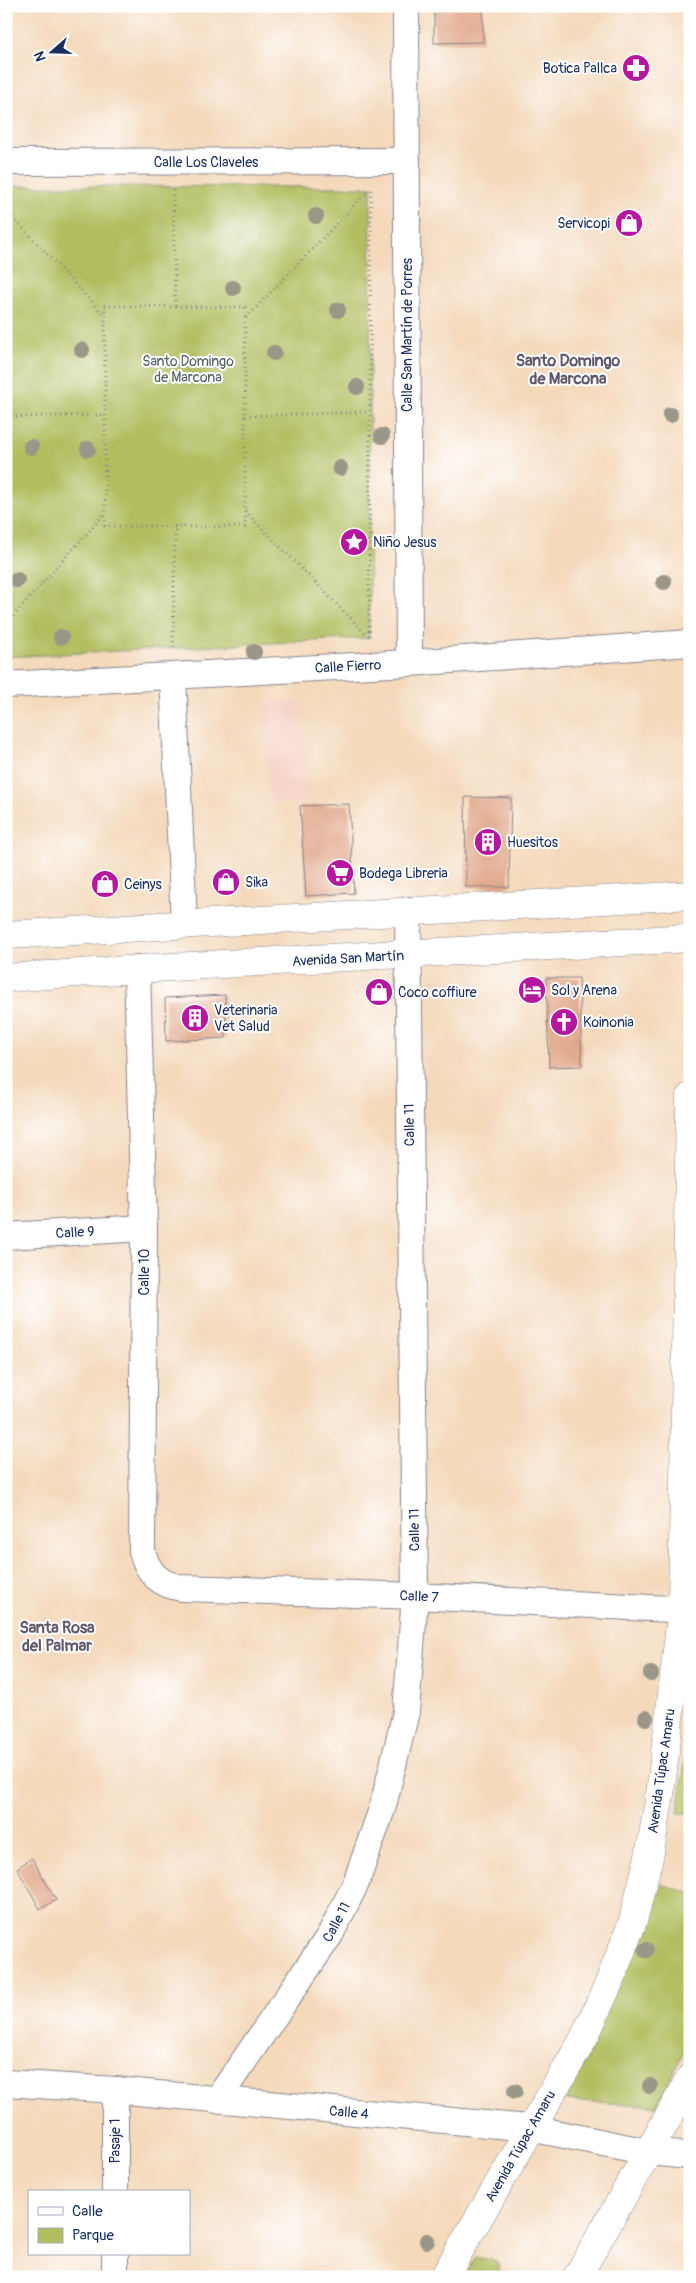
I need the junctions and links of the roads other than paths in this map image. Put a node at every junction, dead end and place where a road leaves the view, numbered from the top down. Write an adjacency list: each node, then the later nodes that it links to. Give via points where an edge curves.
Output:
1 (406, 6): 2 (street, Calle San Martín de Porres)
2 (407, 161): 3 (street, Calle Los Claveles); 5 (street, Calle San Martín de Porres)
3 (6, 162)
4 (690, 643): 5 (street, Calle Fierro)
5 (409, 663): 6 (street, Calle Fierro)
6 (173, 677): 7 (street, Calle Fierro); 10 (street)
7 (6, 685)
8 (690, 895): 9 (main road)
9 (408, 910): 10 (main road); 13 (street, Calle 11)
10 (184, 923): 11 (main road)
11 (6, 934)
12 (690, 938): 13 (main road, Avenida San Martín)
13 (407, 955): 14 (main road, Avenida San Martín); 20 (street, Calle 11)
14 (137, 968): 15 (main road, Avenida San Martín); 17 (street, Calle 10)
15 (6, 978)
16 (690, 1097): 21 (main road, Avenida Túpac Amaru)
17 (144, 1228): 18 (street, Calle 9); 19 (street, Calle 10, via 142,1551)
18 (6, 1236)
19 (151, 1573): 20 (street, Calle 7, via 160,1581 183,1588)
20 (415, 1596): 21 (street, Calle 7); 25 (street, Calle 11, via 406,1712 383,1806 356,1883 330,1936)
21 (686, 1609): 26 (main road, Avenida Túpac Amaru, via 660,1795 633,1921 583,2040)
22 (690, 2079): 27 (main road)
23 (6, 2083): 24 (street, Calle 4)
24 (115, 2090): 25 (street, Calle 4); 29 (street, Pasaje 1)
25 (217, 2100): 26 (street, Calle 4)
26 (530, 2128): 27 (street, Calle 4); 32 (main road, Avenida Túpac Amaru)
27 (648, 2152): 28 (street, Calle 4); 33 (main road)
28 (690, 2156)
29 (115, 2190)
30 (115, 2256): 31 (street)
31 (116, 2277)
32 (444, 2277)
33 (577, 2277)

